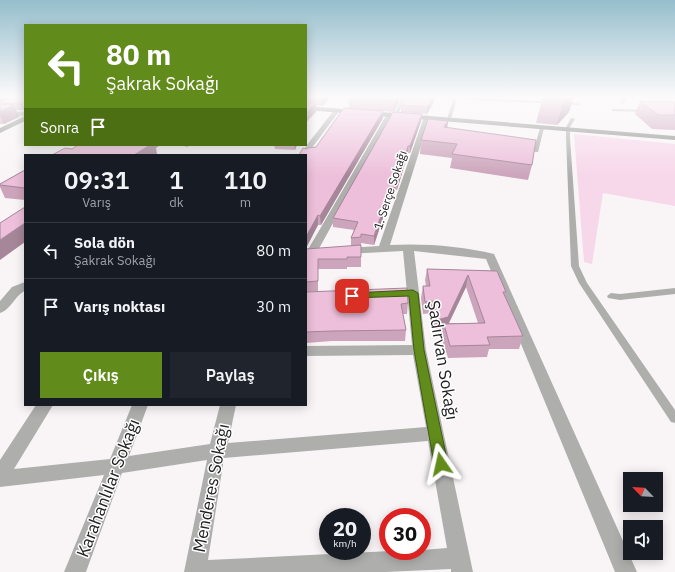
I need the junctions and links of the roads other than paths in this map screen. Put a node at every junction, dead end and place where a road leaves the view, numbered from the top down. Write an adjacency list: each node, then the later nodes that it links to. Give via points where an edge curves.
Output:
1 (16, 123): 9 (main road)
2 (327, 123): 12 (street)
3 (388, 123): 15 (street)
4 (425, 123): 14 (street, 1. Serçe Sokağı)
5 (480, 123): 7 (main road)
6 (571, 123): 8 (lane)
7 (542, 128): 8 (main road); 11 (lane, via 536,151)
8 (568, 130): 10 (main road); 25 (lane, via 576,270)
9 (0, 131)
10 (675, 138)
11 (517, 149)
12 (304, 154)
13 (408, 247): 14 (street); 20 (street, Şadırvan Sokağı, via 406,293); 34 (street, via 490,256)
14 (384, 248): 15 (street)
15 (308, 254)
16 (24, 286): 19 (street, via 16,290)
17 (675, 291): 18 (lane, via 620,298)
18 (611, 296)
19 (0, 309)
20 (419, 350): 21 (street); 26 (street, Şadırvan Sokağı)
21 (307, 351)
22 (44, 406): 29 (street)
23 (140, 406): 28 (street, Karahanlılar Sokağı)
24 (228, 406): 27 (street, Menderes Sokağı)
25 (675, 419)
26 (435, 433): 27 (street); 31 (street, Şadırvan Sokağı)
27 (217, 451): 28 (street); 33 (street, Menderes Sokağı)
28 (116, 466): 30 (street); 32 (street, Karahanlılar Sokağı)
29 (0, 475)
30 (0, 479)
31 (461, 565): 33 (street)
32 (75, 572)
33 (195, 572)
34 (626, 572)

